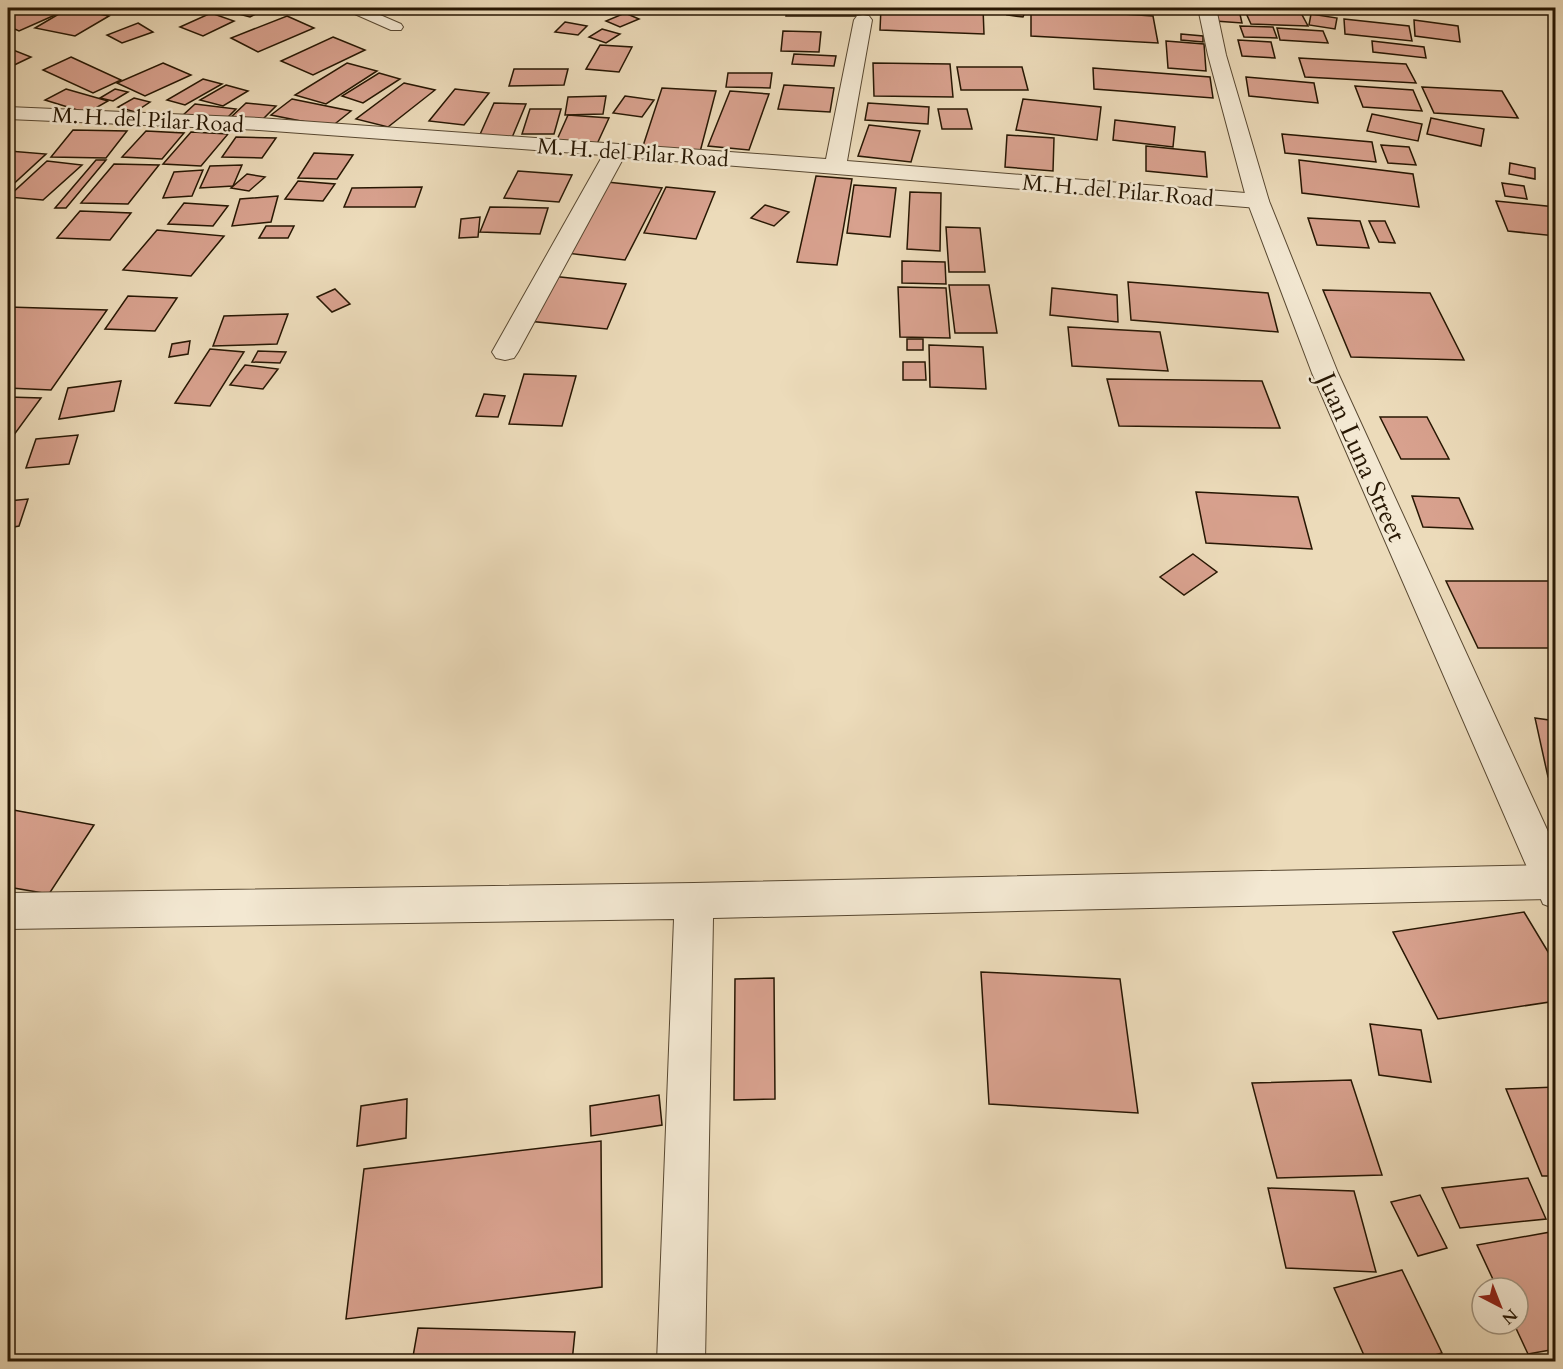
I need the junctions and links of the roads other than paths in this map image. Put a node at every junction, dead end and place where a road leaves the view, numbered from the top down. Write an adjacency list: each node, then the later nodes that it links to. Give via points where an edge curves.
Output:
1 (352, 8): 4 (lane)
2 (1207, 8): 8 (street, Juan Luna Street)
3 (863, 20): 7 (street)
4 (396, 27)
5 (8, 113): 6 (street, M. H. del Pilar Road, via 259,124)
6 (616, 150): 7 (street, M. H. del Pilar Road); 9 (street)
7 (835, 166): 8 (street, M. H. del Pilar Road)
8 (1258, 201): 10 (street, Juan Luna Street, via 1325,373)
9 (505, 352)
10 (1553, 887): 11 (street)
11 (694, 901): 12 (street); 13 (street)
12 (8, 912)
13 (681, 1362)

